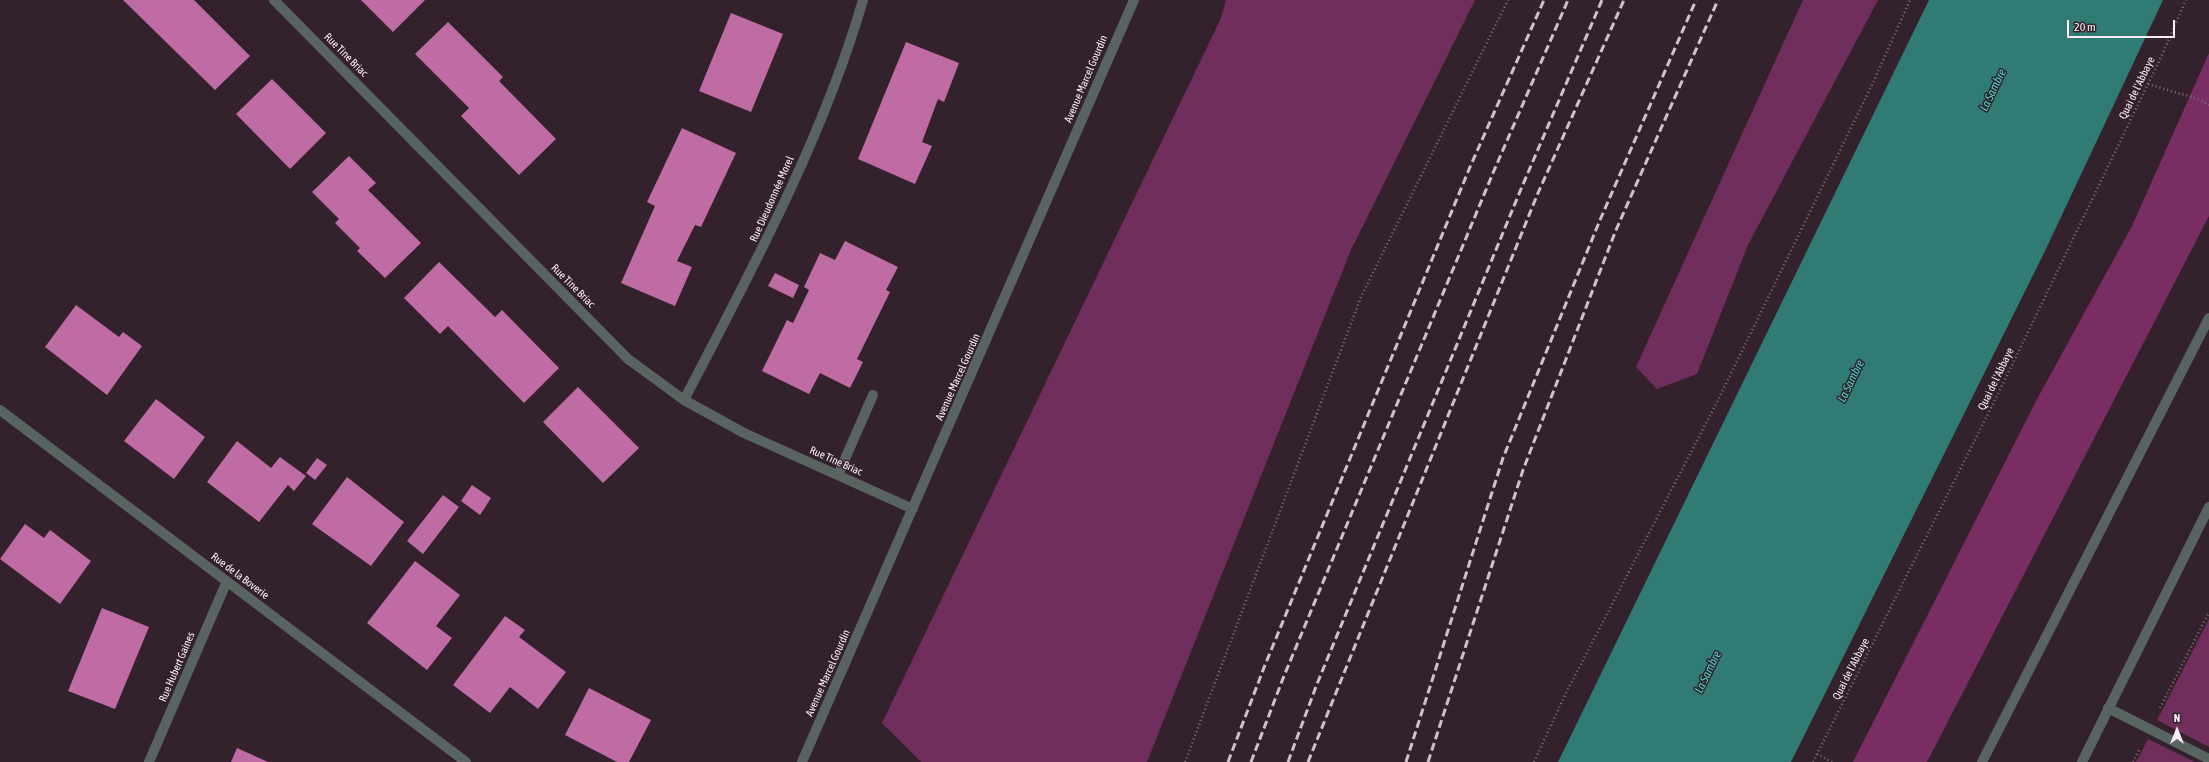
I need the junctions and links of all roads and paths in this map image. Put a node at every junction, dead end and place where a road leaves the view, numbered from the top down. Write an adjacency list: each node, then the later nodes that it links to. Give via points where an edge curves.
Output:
1 (274, 0): 11 (street, Rue Tine Briac, via 628,359)
2 (863, 0): 11 (street, Rue Dieudonnée Morel, via 849,50 776,222)
3 (1134, 0): 15 (street, Avenue Marcel Gourdin)
4 (1508, 0): 25 (path, via 1361,297)
5 (1910, 0): 26 (path, via 1872,85 1718,402 1566,693)
6 (2186, 0): 7 (path, Quai de l'Abbaye)
7 (2148, 84): 8 (path, via 2201,100); 20 (path, Quai de l'Abbaye, via 1998,394)
8 (2209, 105)
9 (2209, 318): 29 (street)
10 (873, 395): 13 (street)
11 (684, 400): 13 (street, Rue Tine Briac, via 744,433)
12 (0, 410): 16 (street, Rue de la Boverie)
13 (838, 475): 15 (street, Rue Tine Briac)
14 (2209, 507): 18 (street)
15 (913, 509): 24 (street, Avenue Marcel Gourdin)
16 (227, 581): 22 (street, Rue Hubert Gaines); 23 (street, Rue de la Boverie)
17 (2209, 612): 19 (path)
18 (2108, 708): 19 (street); 30 (street)
19 (2150, 728): 21 (street); 31 (path)
20 (1817, 754): 27 (path, Quai de l'Abbaye); 28 (path)
21 (2209, 758)
22 (149, 762)
23 (466, 762)
24 (802, 762)
25 (1185, 762)
26 (1534, 762)
27 (1813, 762)
28 (1832, 762)
29 (1982, 762)
30 (2082, 762)
31 (2133, 762)

